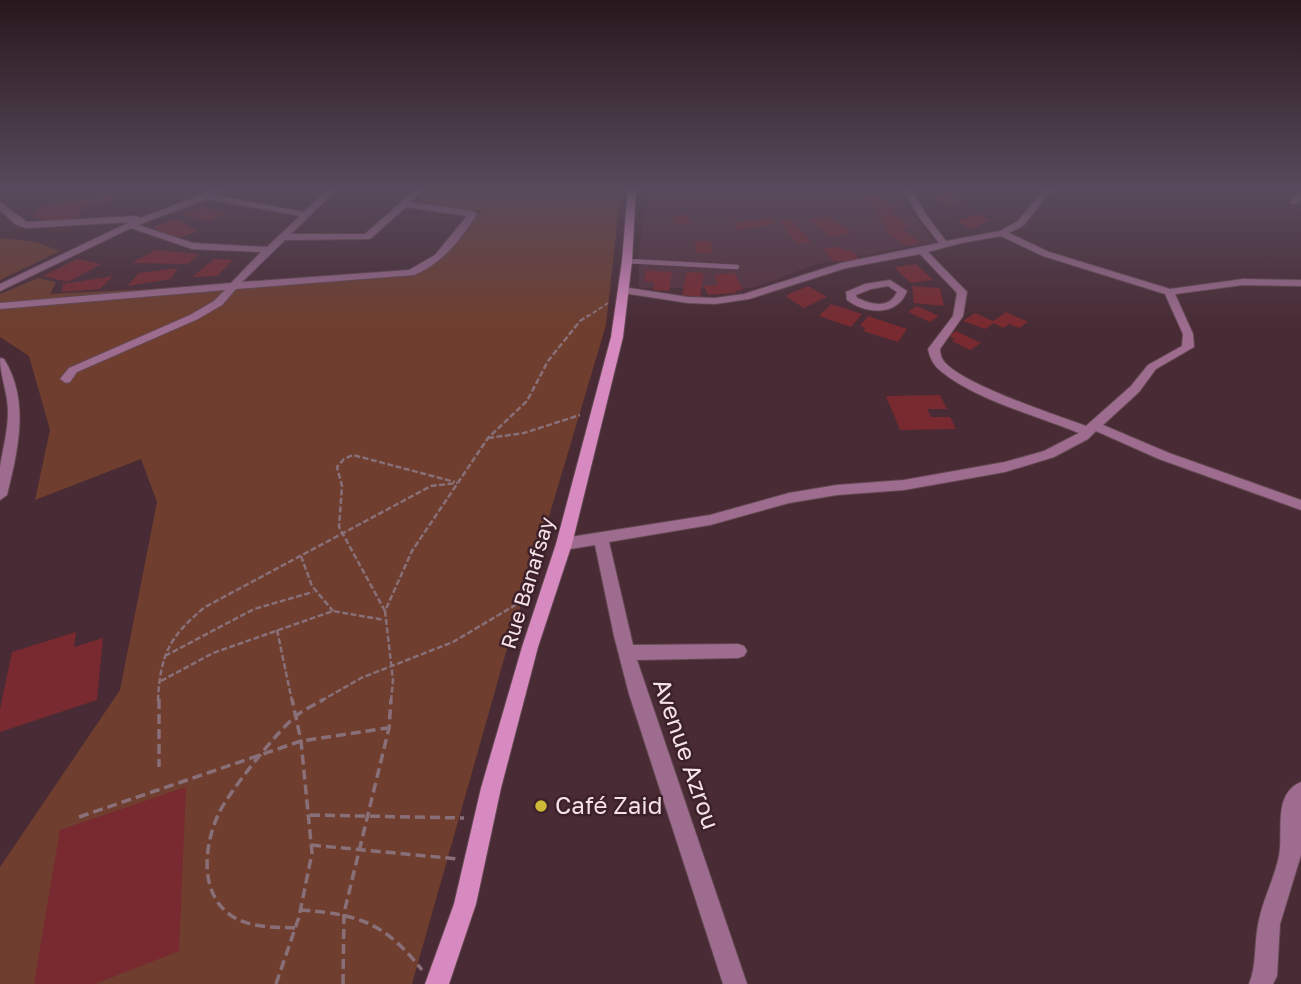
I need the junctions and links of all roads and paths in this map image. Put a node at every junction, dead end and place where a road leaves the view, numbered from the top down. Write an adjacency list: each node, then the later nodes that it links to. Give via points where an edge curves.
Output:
1 (112, 234): 19 (street)
2 (156, 234): 12 (street, via 192,246)
3 (286, 234): 10 (street)
4 (371, 234): 10 (street)
5 (456, 234): 18 (street, via 434,260 411,273)
6 (629, 234): 14 (main road, Rue Banafsay)
7 (936, 234): 11 (street)
8 (997, 234): 11 (street)
9 (1004, 234): 20 (street, via 1046,254)
10 (283, 237): 12 (street)
11 (944, 244): 13 (street)
12 (269, 250): 18 (street)
13 (922, 251): 16 (street); 26 (street, via 962,292 963,307 956,325 934,349 936,359 973,386)
14 (627, 261): 15 (lane); 21 (main road, Rue Banafsay)
15 (737, 267)
16 (856, 275): 16 (street, via 852,300 890,311 900,300 900,287); 21 (street, via 727,300)
17 (1301, 284): 20 (street, via 1243,282)
18 (234, 286): 22 (street); 24 (street, via 218,303 194,317 73,370)
19 (0, 288)
20 (1170, 292): 26 (street, via 1188,334 1188,347 1152,367)
21 (622, 296): 25 (main road, Rue Banafsay, via 617,337); 27 (path, via 579,321 548,361 527,401)
22 (0, 306)
23 (0, 361): 29 (street, via 12,396 14,421)
24 (66, 379)
25 (598, 410): 27 (path, via 524,433); 33 (main road, Rue Banafsay)
26 (1092, 429): 30 (street); 32 (street, via 1049,454 1005,467 789,498 710,520)
27 (488, 438): 28 (path)
28 (458, 483): 31 (path, via 431,486); 31 (path, via 353,455 337,467 342,486); 38 (path, via 412,551)
29 (0, 495)
30 (1301, 505)
31 (342, 534): 34 (path); 38 (path)
32 (601, 538): 33 (street); 42 (street, Avenue Azrou)
33 (564, 544): 35 (main road, Rue Banafsay)
34 (301, 556): 36 (path); 43 (path, via 205,607 180,628)
35 (552, 581): 44 (path, via 453,642); 55 (main road, Rue Banafsay)
36 (313, 592): 37 (path); 43 (path, via 258,606)
37 (334, 611): 39 (path); 40 (path)
38 (385, 611): 39 (path)
39 (386, 620): 44 (path)
40 (277, 630): 45 (path, via 213,653); 46 (path)
41 (738, 651): 42 (street)
42 (626, 653): 65 (street, Avenue Azrou, via 715,911)
43 (166, 656): 45 (path)
44 (392, 666): 46 (path, via 361,678); 47 (path)
45 (161, 681): 50 (path)
46 (295, 716): 48 (path); 49 (path)
47 (389, 728): 48 (path); 53 (path)
48 (301, 741): 49 (path); 52 (path)
49 (263, 752): 54 (path); 61 (path, via 219,812 206,853 207,877 217,900 235,918 260,926)
50 (159, 767)
51 (1301, 792): 66 (street, via 1291,808 1290,855 1269,924)
52 (310, 815): 53 (path); 56 (path)
53 (366, 815): 55 (path); 57 (path)
54 (79, 817)
55 (484, 819): 58 (main road, Rue Banafsay)
56 (311, 845): 57 (path); 59 (path)
57 (358, 848): 58 (path); 60 (path)
58 (474, 860): 62 (main road, Rue Banafsay, via 465,904)
59 (300, 910): 60 (path); 61 (path)
60 (344, 913): 62 (path, via 359,916 402,943); 64 (path)
61 (295, 928): 63 (path)
62 (431, 979)
63 (276, 984)
64 (343, 984)
65 (735, 984)
66 (1261, 984)

